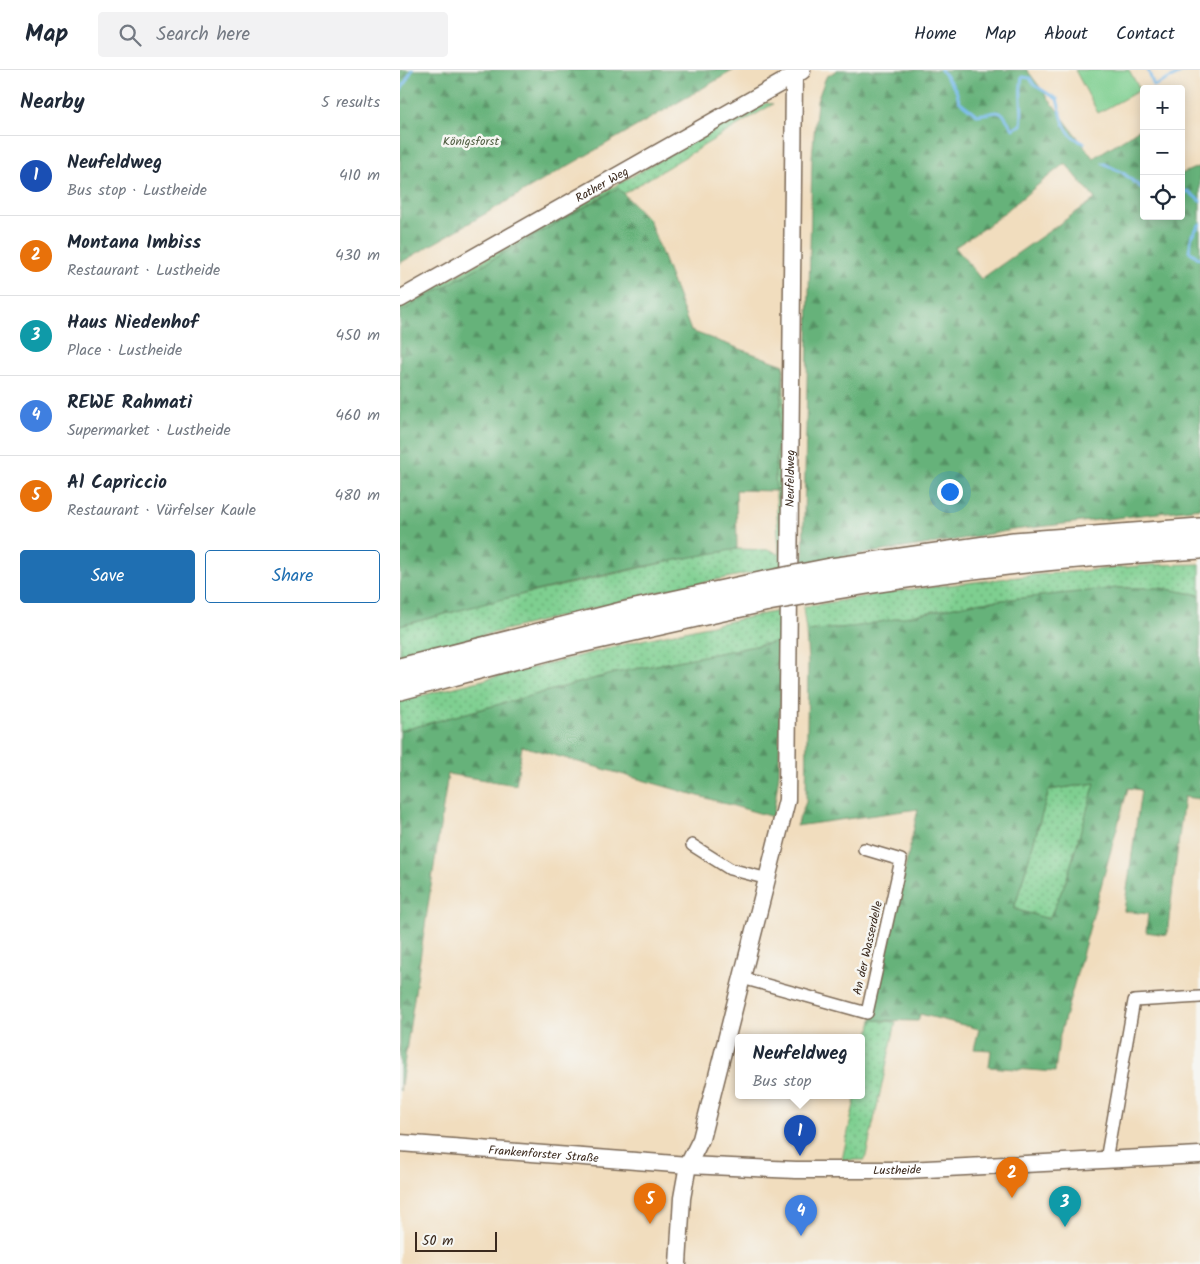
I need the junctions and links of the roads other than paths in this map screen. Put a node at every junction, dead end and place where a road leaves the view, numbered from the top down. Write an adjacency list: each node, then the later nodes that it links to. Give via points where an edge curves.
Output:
1 (799, 73): 2 (main road, Rather Weg); 15 (main road, Neufeldweg, via 789,776 785,817)
2 (400, 299)
3 (1200, 515): 5 (highway)
4 (1200, 529): 5 (highway)
5 (1131, 533): 9 (highway, via 1014,543)
6 (1200, 548): 7 (highway)
7 (1119, 553): 8 (highway); 9 (highway)
8 (1200, 560)
9 (831, 579): 10 (highway, bridge)
10 (766, 591): 11 (highway, via 622,613); 12 (highway)
11 (400, 669)
12 (400, 689)
13 (692, 845): 15 (street, via 730,869)
14 (864, 849): 16 (street, An der Wasserdelle, via 901,860 867,1013)
15 (768, 879): 16 (main road, Neufeldweg)
16 (742, 978): 21 (main road, Neufeldweg, via 701,1139)
17 (1200, 997): 20 (street, via 1134,1001)
18 (400, 1143): 21 (main road, Frankenforster Straße)
19 (1200, 1155): 20 (main road, Lustheide)
20 (1106, 1160): 21 (main road, Lustheide, via 881,1171)
21 (688, 1165): 22 (main road, Neufeldweg, via 682,1198)
22 (678, 1264)

